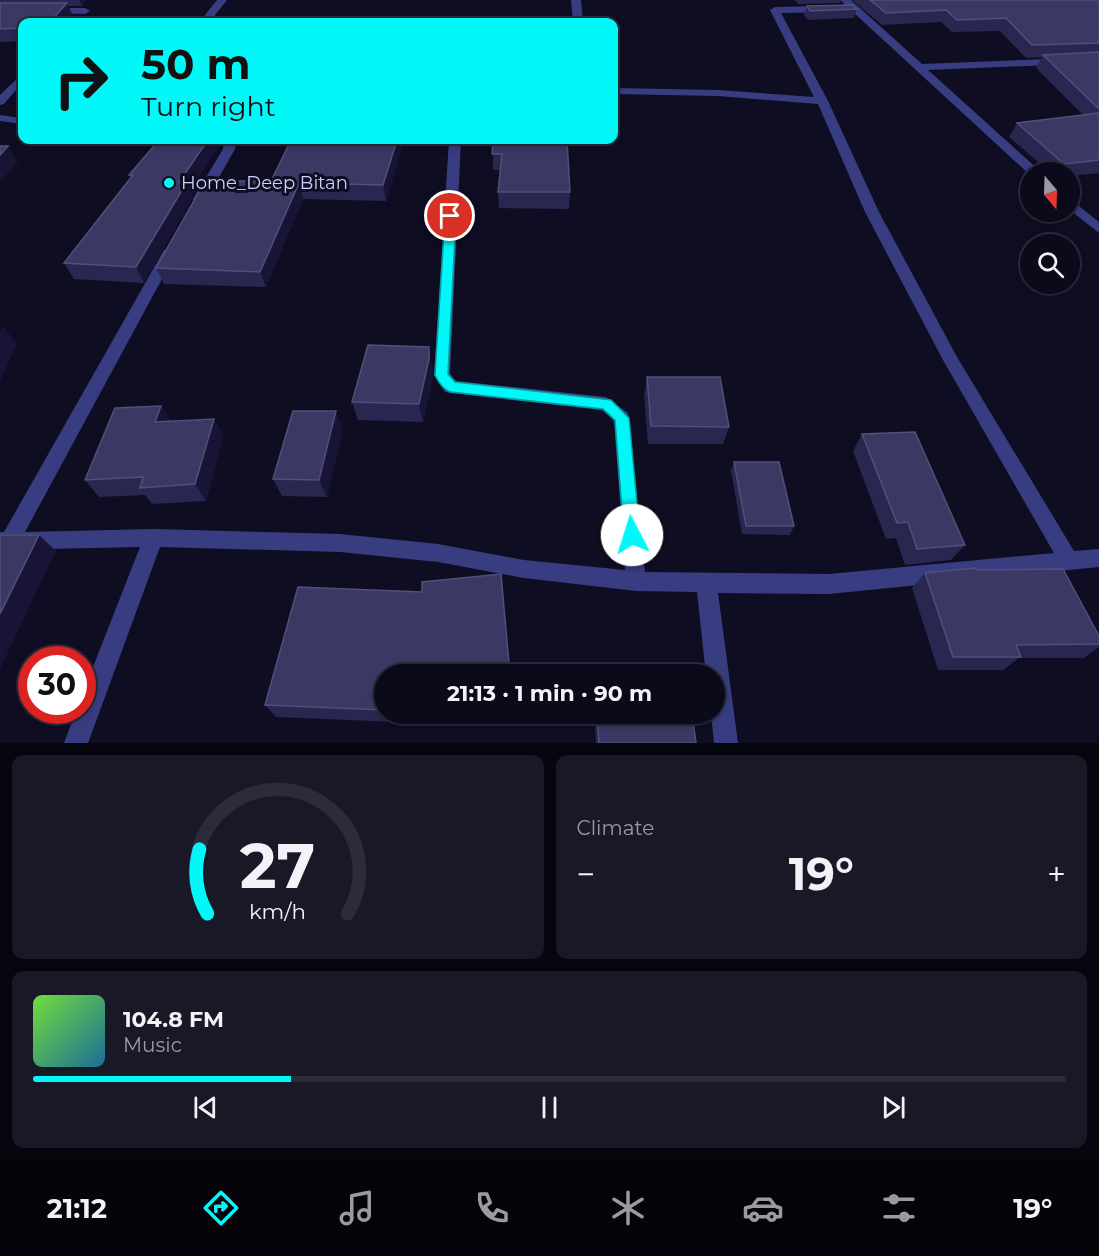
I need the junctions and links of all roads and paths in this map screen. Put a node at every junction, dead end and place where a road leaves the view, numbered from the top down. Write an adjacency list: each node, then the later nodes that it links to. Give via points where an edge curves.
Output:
1 (95, 0): 7 (street)
2 (222, 0): 9 (street)
3 (576, 0): 10 (street)
4 (844, 0): 5 (street)
5 (854, 8): 12 (street); 16 (street, via 775,10)
6 (42, 11): 7 (street)
7 (85, 11): 8 (street)
8 (79, 18)
9 (210, 18)
10 (578, 18)
11 (1099, 60): 12 (street)
12 (917, 67): 21 (street)
13 (18, 81): 15 (street)
14 (618, 91): 16 (street)
15 (0, 100)
16 (822, 101): 29 (street, via 872,212 951,360)
17 (0, 118): 18 (street)
18 (18, 120)
19 (230, 144): 23 (street)
20 (454, 144): 31 (street, via 441,375 451,387 606,404 622,418)
21 (1024, 162)
22 (1080, 212): 24 (street)
23 (190, 216)
24 (1099, 229)
25 (179, 235): 27 (street)
26 (153, 538): 27 (street); 31 (street, via 340,543); 34 (street)
27 (5, 540)
28 (1099, 558): 29 (street)
29 (1068, 559): 30 (street)
30 (1046, 561): 32 (street); 33 (street, via 829,584)
31 (636, 581): 33 (street)
32 (1058, 581)
33 (706, 583): 35 (street)
34 (76, 743)
35 (726, 743)

